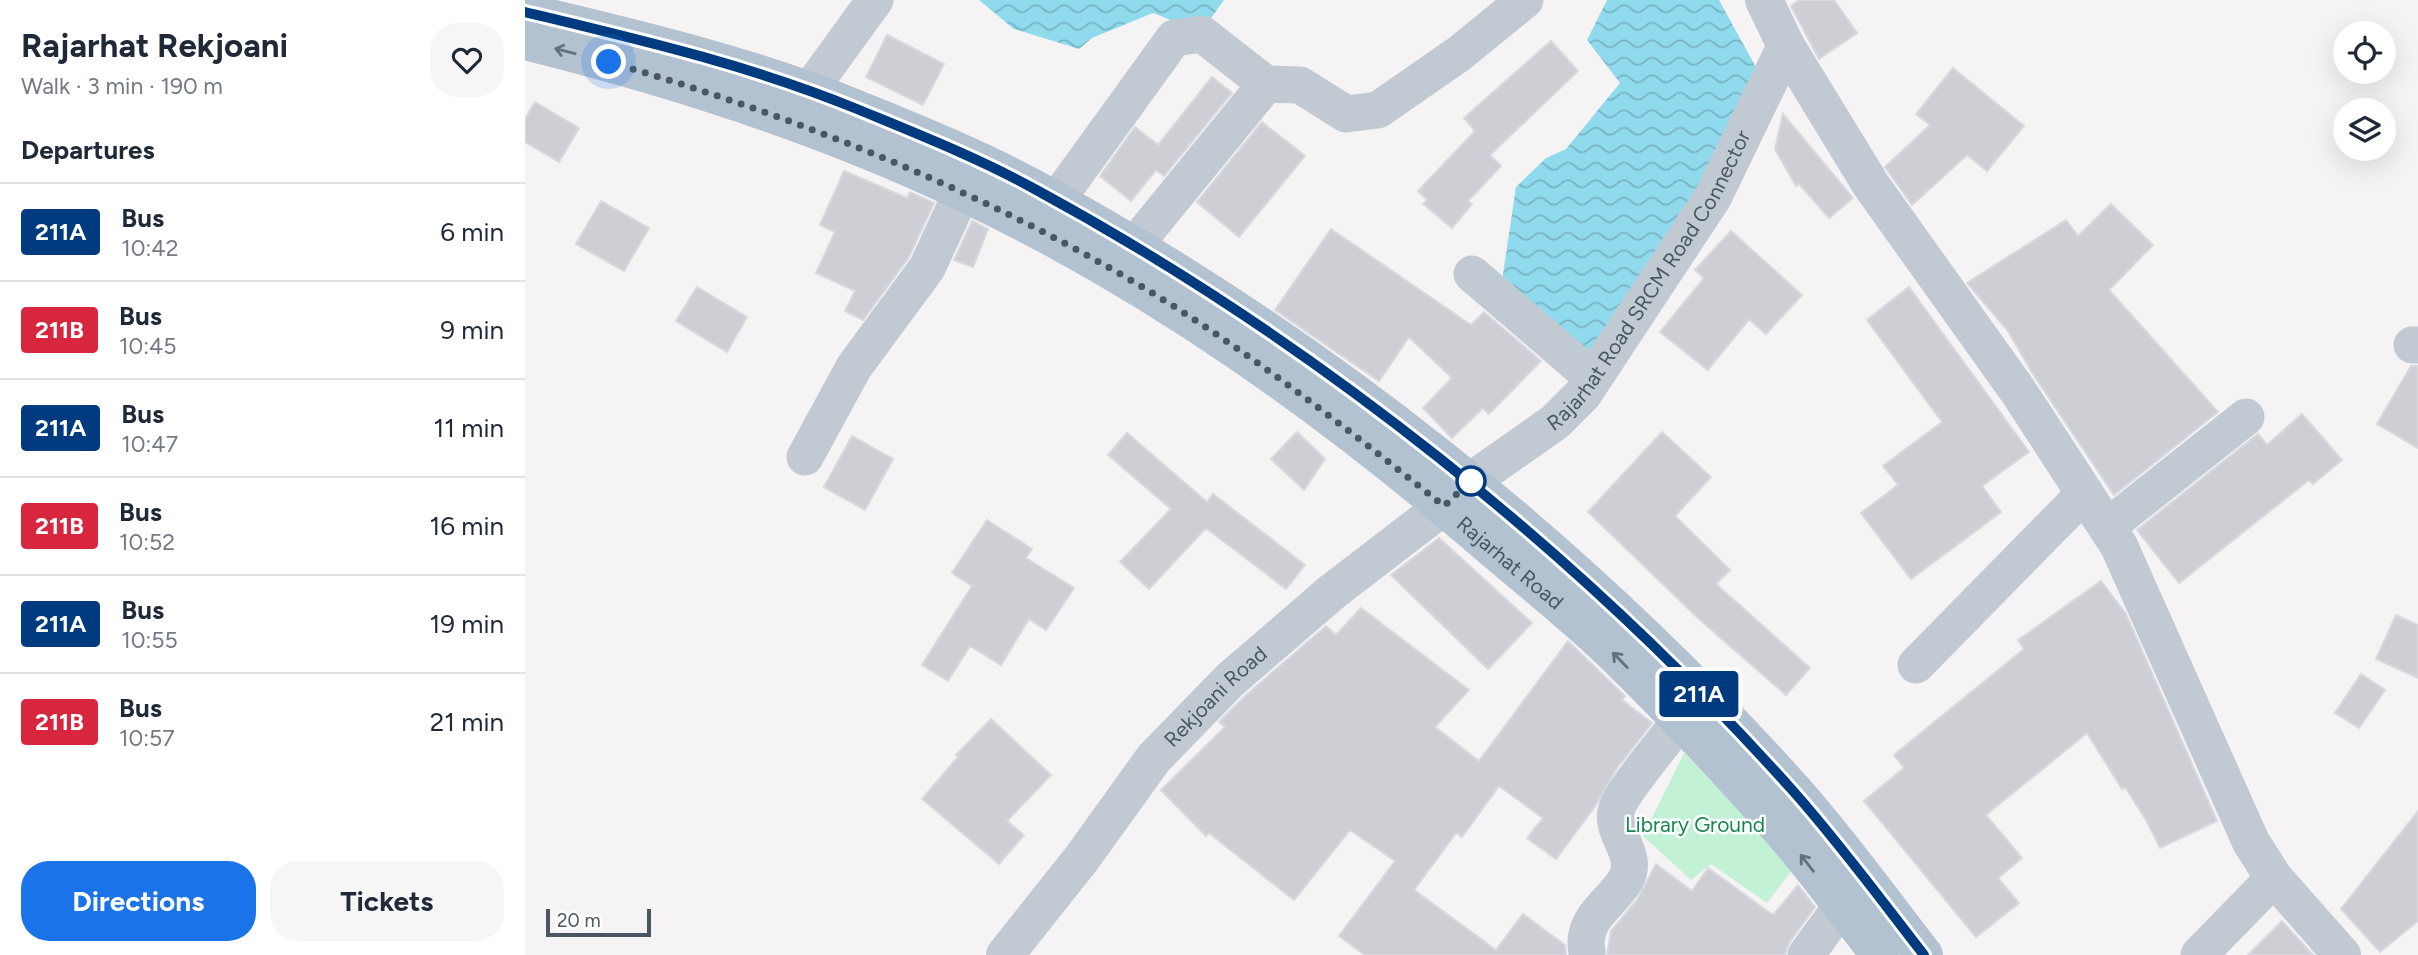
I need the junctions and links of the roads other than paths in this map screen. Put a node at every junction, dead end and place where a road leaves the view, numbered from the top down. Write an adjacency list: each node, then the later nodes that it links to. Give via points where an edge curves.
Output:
1 (875, 0): 8 (street)
2 (1525, 0): 7 (street, via 1378,110 1346,114 1300,85)
3 (1764, 0): 6 (street)
4 (525, 12): 8 (main road, Rajarhat Road, via 705,56)
5 (525, 41): 9 (main road, Rajarhat Road, one-way to 5, via 880,155 700,89)
6 (1786, 46): 13 (street, Rajarhat Road SRCM Road Connector, via 1713,197); 16 (street, via 1871,186)
7 (1266, 84): 10 (street, via 1202,34 1174,38); 11 (street)
8 (809, 92): 10 (main road, Rajarhat Road, via 945,148)
9 (963, 192): 15 (street, via 927,268 854,367); 17 (main road, Rajarhat Road, via 1166,302 1342,425)
10 (1056, 201): 11 (main road, Rajarhat Road)
11 (1134, 246): 17 (main road, Rajarhat Road, via 1264,329)
12 (1472, 274): 13 (street)
13 (1593, 378): 17 (street, Rajarhat Road SRCM Road Connector, via 1555,422)
14 (2246, 417): 18 (street)
15 (805, 457)
16 (2085, 493): 18 (street); 19 (street)
17 (1457, 494): 20 (main road, Rajarhat Road, one-way to 17); 24 (street, Rekjoani Road, via 1230,680 1154,758); 27 (main road, Rajarhat Road, via 1643,637 1796,794)
18 (2107, 527): 21 (street, via 2125,558 2227,792)
19 (1916, 665)
20 (1679, 722): 22 (main road, Rajarhat Road, one-way to 20, via 1782,831); 23 (street, via 1618,805 1616,824 1629,869 1596,914 1587,932)
21 (2274, 878): 28 (street); 29 (street)
22 (1841, 907): 25 (street); 26 (main road, Rajarhat Road)
23 (1587, 952)
24 (1005, 955)
25 (1806, 955)
26 (1880, 955)
27 (1924, 955)
28 (2199, 955)
29 (2342, 955)

